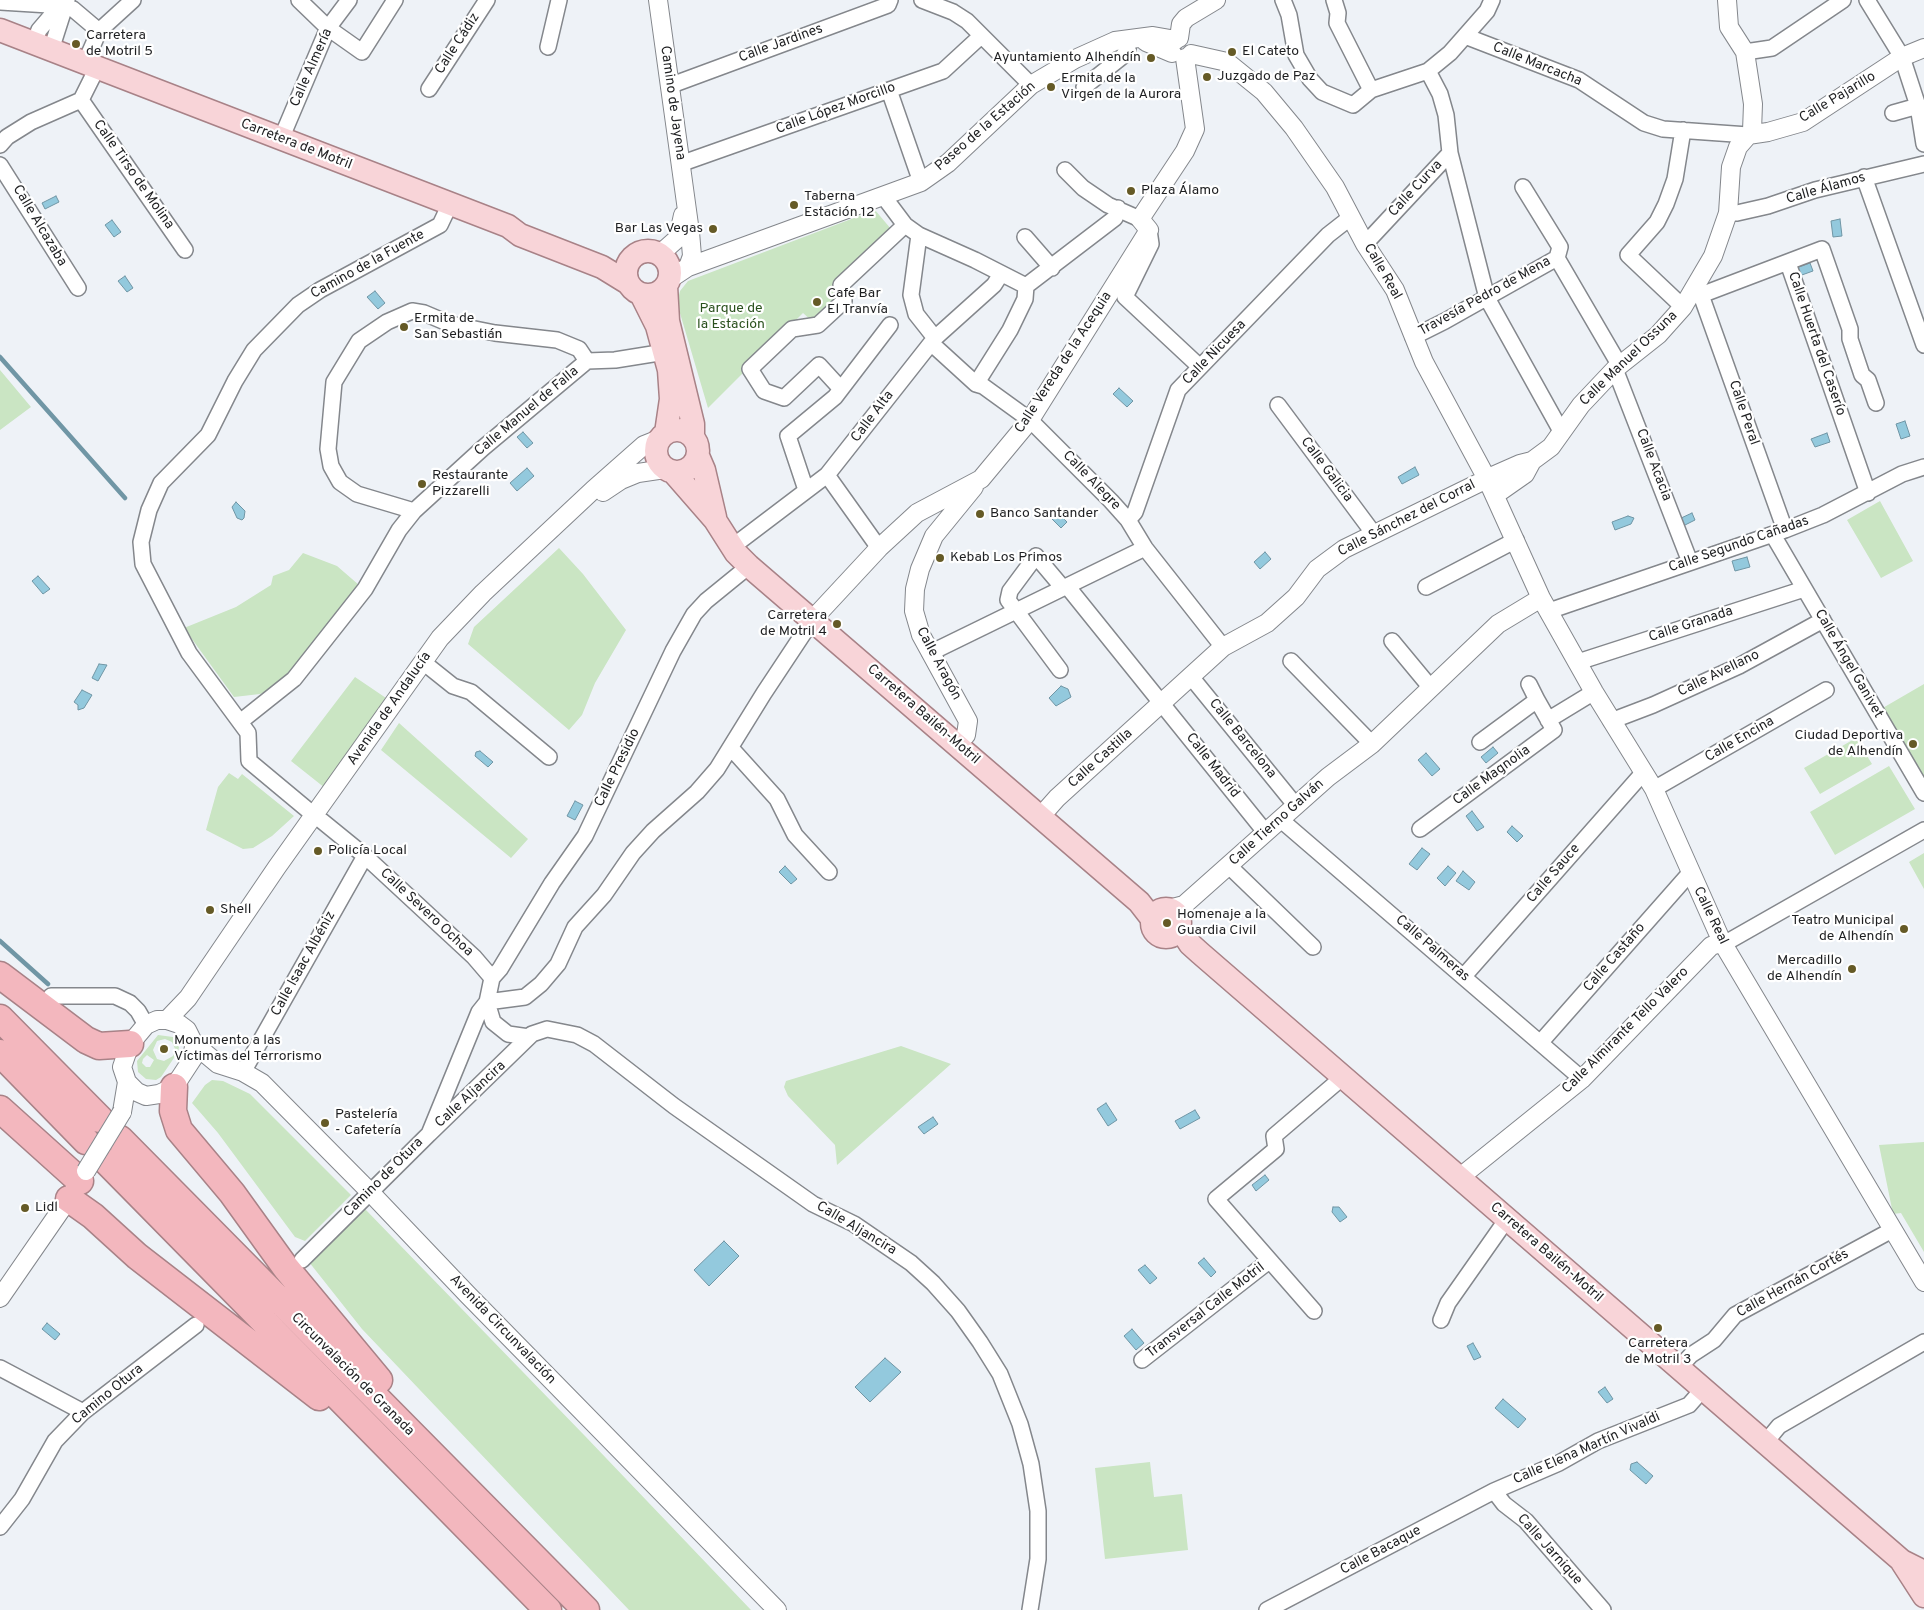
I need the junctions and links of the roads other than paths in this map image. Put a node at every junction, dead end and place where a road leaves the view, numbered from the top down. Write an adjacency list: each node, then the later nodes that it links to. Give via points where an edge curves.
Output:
1 (133, 0): 21 (street)
2 (299, 0): 19 (street)
3 (349, 0): 19 (street, Calle Almería)
4 (395, 0): 19 (street, via 362,52)
5 (487, 0): 36 (street, Calle Cádiz)
6 (559, 0): 26 (street)
7 (658, 0): 34 (street, Camino de Jayena)
8 (890, 0): 34 (street, Calle Jardines, via 888,4)
9 (922, 0): 22 (street, via 967,20)
10 (1216, 0): 27 (street, via 1181,24)
11 (1283, 0): 38 (street, via 1296,55 1322,92 1352,105)
12 (1334, 0): 38 (street, via 1337,23)
13 (1492, 0): 23 (street, via 1487,11)
14 (1727, 0): 30 (street, via 1729,27)
15 (1843, 0): 30 (street, via 1772,48)
16 (1867, 0): 29 (street)
17 (0, 2): 18 (street)
18 (66, 3): 21 (street); 25 (street)
19 (328, 28): 44 (street, Calle Almería)
20 (0, 30): 25 (main road, Carretera de Motril)
21 (100, 31): 31 (street)
22 (982, 36): 33 (street); 37 (street, Calle López Morcillo, via 944,71)
23 (1465, 36): 32 (street); 42 (street, Calle Marcacha, via 1579,80 1644,122 1663,129)
24 (1134, 39): 27 (street, Paseo de la Estación, via 1153,36); 33 (street, Paseo de la Estación, via 1115,41 1074,59); 35 (street, via 1123,56)
25 (43, 46): 31 (main road, Carretera de Motril)
26 (548, 48)
27 (1181, 48): 60 (street, Calle Real, via 1227,62 1269,98 1306,144); 62 (street, via 1195,128 1185,151 1156,194)
28 (1924, 48): 29 (street, Calle Pajarillo)
29 (1902, 57): 40 (street); 43 (street, Calle Pajarillo, via 1803,122)
30 (1746, 58): 43 (street, via 1753,104 1752,131)
31 (91, 65): 39 (street); 44 (main road, Carretera de Motril)
32 (1428, 71): 38 (street); 47 (street, Calle Curva, via 1440,94 1446,116)
33 (1031, 85): 53 (street, Paseo de la Estación, via 948,163)
34 (669, 86): 48 (street, Camino de Jayena)
35 (1084, 87)
36 (429, 88)
37 (889, 90): 48 (street, Calle López Morcillo); 53 (street)
38 (1371, 90)
39 (81, 100): 46 (street, via 31,122); 67 (street, Calle Tirso de Molina)
40 (1918, 106): 41 (street); 45 (street)
41 (1893, 113)
42 (1684, 130): 43 (street, Calle Marcacha); 80 (street, via 1675,179 1666,204 1657,222 1628,256)
43 (1748, 135): 59 (street, Calle Manuel Ossuna, via 1738,147 1731,168)
44 (281, 139): 56 (main road, Carretera de Motril)
45 (1924, 144)
46 (0, 145)
47 (1450, 153): 66 (street, Calle Curva); 79 (street)
48 (680, 164): 57 (street, Camino de Jayena)
49 (1924, 164): 52 (street, Calle Álamos)
50 (0, 165): 76 (street, Calle Alcazaba)
51 (1065, 170): 58 (street, via 1083,188)
52 (1864, 178): 59 (street, Calle Álamos, via 1768,206); 84 (street)
53 (921, 182): 55 (street, Paseo de la Estación)
54 (1523, 187): 70 (street, Calle Acacia, via 1560,247)
55 (884, 197): 61 (street); 74 (street, Paseo de la Estación)
56 (450, 204): 63 (main road, Carretera de Motril); 140 (street, Camino de la Fuente, via 440,225 320,290 298,306 254,350 208,435 162,483 149,510 141,542 143,564 189,653)
57 (686, 205): 68 (street, Camino de Jayena, via 678,238); 74 (street, Camino de Jayena, via 692,249)
58 (1118, 208): 62 (street); 72 (street, via 1116,218)
59 (1728, 213): 78 (street, Calle Manuel Ossuna)
60 (1351, 217): 66 (street, Calle Real); 87 (street, Calle Nicuesa, via 1328,235)
61 (905, 225): 64 (street); 90 (street, via 841,285 844,301 818,325 792,329 750,370 764,391 784,398 819,365)
62 (1144, 225): 87 (street, via 1151,244 1125,296); 93 (street, Calle Vereda de la Acequia)
63 (508, 226): 69 (main road, Carretera de Motril, via 586,250); 77 (main road, Carretera de Motril, via 520,235 602,268)
64 (919, 236): 73 (street); 83 (street, Calle Alegre, via 911,295 916,314)
65 (1025, 237): 72 (street)
66 (1365, 244): 82 (street, Calle Real, via 1395,290)
67 (186, 250)
68 (660, 254): 69 (main road, via 644,251); 74 (main road)
69 (634, 256): 77 (main road, via 626,270)
70 (1558, 258): 79 (street, Travesía Pedro de Mena); 88 (street, Calle Acacia)
71 (1788, 263): 78 (street, Calle Huerta del Caserío); 91 (street, via 1822,250 1850,329 1850,339 1862,375 1868,380); 104 (street, Calle Huerta del Caserío)
72 (1052, 268): 75 (street)
73 (1001, 274): 75 (street); 83 (street, Calle Alta, via 994,285)
74 (674, 277): 77 (main road, via 656,294); 96 (main road, Carretera Bailén-Motril, via 668,321 693,424)
75 (1026, 286): 89 (street, via 1026,299)
76 (78, 288)
77 (634, 288): 85 (main road, via 657,326)
78 (1697, 293): 80 (street, Calle Manuel Ossuna); 109 (street, Calle Peral)
79 (1487, 298): 82 (street, Travesía Pedro de Mena); 94 (street)
80 (1683, 306): 88 (street, Calle Manuel Ossuna, via 1658,335)
81 (890, 325): 90 (street)
82 (1413, 337): 102 (street, Calle Real)
83 (933, 340): 89 (street, Calle Alegre); 100 (street, Calle Alta)
84 (1924, 345)
85 (665, 352): 86 (street, Calle Manuel de Falla); 95 (main road, via 671,399)
86 (587, 361): 106 (street, Calle Manuel de Falla); 106 (street, via 579,349 557,340 450,324 412,311 387,322 359,341 334,382 328,449 331,466 340,482 357,494)
87 (1200, 367): 108 (street, Calle Nicuesa, via 1178,390 1136,512)
88 (1617, 367): 94 (street, Calle Manuel Ossuna); 115 (street, Calle Acacia)
89 (976, 384): 93 (street, Calle Alegre)
90 (841, 389): 103 (street, via 788,436)
91 (1876, 403)
92 (1278, 405): 110 (street, Calle Galicia)
93 (1030, 420): 101 (street, Calle Vereda de la Acequia); 108 (street, Calle Alegre)
94 (1561, 431): 97 (street, Calle Manuel Ossuna, via 1551,447)
95 (662, 436): 96 (main road, via 680,430); 99 (main road, via 656,456); 151 (street, Avenida de Andalucía, via 644,445 618,468 462,613 421,663)
96 (695, 446): 99 (main road, via 692,466 684,472); 107 (main road, Carretera Bailén-Motril)
97 (1532, 461): 102 (street, Calle Sánchez del Corral); 105 (street, Calle Sánchez del Corral, via 1525,474)
98 (1924, 467): 104 (street, Calle Segundo Cañadas, via 1902,474)
99 (669, 471): 107 (main road, Carretera Bailén-Motril); 129 (street, Avenida de Andalucía, via 638,474 621,480 598,496 468,618)
100 (827, 475): 103 (street, Calle Alta); 113 (street)
101 (981, 479): 113 (street, Calle Vereda de la Acequia, via 917,513); 126 (street, Calle Aragón, via 934,536 920,569 914,611)
102 (1487, 479): 105 (street, Calle Real); 110 (street, Calle Sánchez del Corral)
103 (806, 490): 112 (street, Calle Alta)
104 (1868, 492): 109 (street, Calle Segundo Cañadas, via 1823,515)
105 (1495, 495): 111 (street, Calle Real)
106 (414, 511): 140 (street, Calle Manuel de Falla, via 399,530 365,589 294,679)
107 (715, 520): 112 (main road, Carretera Bailén-Motril)
108 (1128, 520): 114 (street, Calle Alegre)
109 (1779, 532): 115 (street, Calle Segundo Cañadas); 119 (street, Calle Ángel Ganivet)
110 (1374, 534): 125 (street, Calle Sánchez del Corral, via 1344,549 1317,569 1296,597 1267,623)
111 (1516, 540): 118 (street); 120 (street, Calle Real)
112 (732, 546): 116 (main road, Carretera Bailén-Motril)
113 (878, 548): 123 (street, Calle Vereda de la Acequia)
114 (1145, 548): 117 (street); 125 (street, Calle Alegre)
115 (1690, 562): 120 (street, Calle Segundo Cañadas)
116 (749, 566): 123 (main road, Carretera Bailén-Motril); 165 (street, Calle Presidio, via 694,614 673,651 585,836)
117 (1065, 587): 121 (street); 121 (street, Calle Madrid, via 1036,556 1010,591 1008,600); 137 (street, Calle Madrid)
118 (1426, 587)
119 (1804, 589): 122 (street, Calle Ángel Ganivet); 128 (street, Calle Granada)
120 (1545, 604): 128 (street, Calle Real); 133 (street, Calle Tierno Galván, via 1498,624)
121 (1016, 610): 126 (street); 130 (street)
122 (1823, 620): 139 (street, Calle Avellano, via 1739,666); 148 (street, Calle Ángel Ganivet)
123 (808, 626): 142 (main road, Carretera Bailén-Motril); 144 (street, Calle Vereda de la Acequia)
124 (1392, 641): 133 (street)
125 (1223, 647): 131 (street, Calle Sánchez del Corral)
126 (930, 653): 142 (street, Calle Aragón, via 968,721 966,735)
127 (1291, 661): 143 (street)
128 (1578, 662): 135 (street, Calle Real)
129 (428, 666): 145 (street, via 453,686 471,692); 151 (street, Avenida de Andalucía)
130 (1060, 670)
131 (1192, 678): 137 (street, Calle Sánchez del Corral); 149 (street, Calle Barcelona)
132 (1529, 684): 136 (street)
133 (1431, 688): 143 (street, Calle Tierno Galván)
134 (1826, 690): 147 (street, Calle Encina)
135 (1594, 692): 138 (street); 139 (street, Calle Real)
136 (1537, 700): 138 (street); 141 (street)
137 (1163, 703): 150 (street, Calle Castilla); 153 (street, Calle Madrid)
138 (1548, 720): 154 (street, Calle Magnolia, via 1554,730)
139 (1611, 721): 146 (street, Calle Real)
140 (240, 722): 151 (street, Camino de la Fuente, via 248,733 249,761)
141 (1480, 742)
142 (956, 744): 150 (main road, Carretera Bailén-Motril)
143 (1372, 744): 152 (street, Calle Tierno Galván, via 1328,777)
144 (731, 748): 158 (street, via 777,799 795,835); 167 (street, Calle Vereda de la Acequia, via 697,792 633,853 604,895 575,927 558,964 541,984 518,1000)
145 (549, 757)
146 (1643, 773): 147 (street, Calle Real); 164 (street, Calle Sauce)
147 (1654, 789): 159 (street, Calle Real)
148 (1924, 792)
149 (1292, 801)
150 (1041, 816): 160 (main road, Carretera Bailén-Motril, via 1139,902)
151 (318, 818): 156 (street, Calle Severo Ochoa); 169 (street, Avenida de Andalucía, via 188,998); 174 (street, Avenida de Andalucía, via 196,1002 188,1018)
152 (1281, 820): 157 (street, Calle Tierno Galván); 164 (street, Calle Palmeras)
153 (1262, 828)
154 (1420, 829)
155 (1924, 830): 161 (street, via 1729,941)
156 (365, 856): 165 (street, Calle Severo Ochoa, via 474,957); 180 (street, Calle Isaac Albéniz)
157 (1229, 866): 160 (street, Calle Tierno Galván); 162 (street)
158 (829, 872)
159 (1690, 873): 161 (street, Calle Real); 176 (street, Calle Castaño)
160 (1173, 921): 181 (main road, Carretera Bailén-Motril)
161 (1722, 942): 182 (street, Calle Almirante Tello Valero, via 1711,946); 195 (street, Calle Real)
162 (1314, 947)
163 (0, 975): 173 (highway, via 86,1040 100,1046)
164 (1464, 976): 176 (street, Calle Palmeras)
165 (492, 978): 167 (street)
166 (51, 996): 173 (street, via 115,996 138,1011)
167 (487, 1002): 170 (street); 171 (street, Camino de Otura)
168 (0, 1018): 187 (highway)
169 (167, 1020): 173 (street, via 157,1020); 174 (street, via 179,1024)
170 (494, 1022): 171 (street); 172 (street)
171 (472, 1030): 188 (street, Camino de Otura)
172 (508, 1034): 175 (street, Calle Aljancira); 178 (street, Calle Aljancira)
173 (138, 1035): 184 (street, via 122,1067)
174 (191, 1037): 179 (street, Avenida Circunvalación); 183 (street, via 193,1058)
175 (529, 1037): 178 (street, Calle Aljancira); 220 (street, Calle Aljancira, via 547,1029 577,1035 594,1044 788,1187 813,1204 854,1224 933,1282 958,1311 1000,1374 1020,1424 1031,1464 1038,1511 1038,1559)
176 (1540, 1042): 182 (street, Calle Palmeras)
177 (0, 1053): 190 (highway)
178 (513, 1055): 188 (street, Calle Aljancira)
179 (218, 1064): 180 (street, Avenida Circunvalación); 183 (street)
180 (243, 1072): 193 (street, Avenida Circunvalación, via 278,1098)
181 (1343, 1077): 192 (main road, Carretera Bailén-Motril); 197 (street, Transversal Calle Motril, via 1274,1136 1276,1149 1216,1199)
182 (1582, 1079): 192 (street, Calle Almirante Tello Valero)
183 (180, 1080): 185 (street, via 159,1094); 211 (highway, via 172,1111 179,1130 232,1192 286,1268 412,1418)
184 (127, 1082): 185 (street); 187 (street)
185 (146, 1096): 187 (street)
186 (0, 1109): 191 (highway)
187 (111, 1116): 191 (street, bridge)
188 (429, 1134): 193 (street, Camino de Otura)
189 (120, 1139): 211 (highway, Circunvalación de Granada)
190 (86, 1141)
191 (85, 1178): 199 (street); 210 (highway, Circunvalación de Granada); 210 (highway, via 93,1216 137,1256 317,1395 354,1430)
192 (1459, 1178): 194 (main road, Carretera Bailén-Motril)
193 (370, 1192): 196 (street, Camino de Otura); 219 (street, Avenida Circunvalación)
194 (1507, 1219): 201 (street, via 1448,1303); 206 (main road, Carretera Bailén-Motril)
195 (1892, 1230): 198 (street, Calle Real); 206 (street, Calle Hernán Cortés, via 1735,1315 1714,1340 1691,1355)
196 (302, 1260)
197 (1269, 1261): 200 (street, Transversal Calle Motril); 204 (street, Transversal Calle Motril)
198 (1924, 1282)
199 (0, 1298)
200 (1314, 1311)
201 (1441, 1320)
202 (196, 1325): 208 (street, Camino Otura)
203 (1924, 1342): 209 (street, via 1779,1426)
204 (1142, 1360)
205 (0, 1368): 208 (street)
206 (1679, 1368): 207 (main road, Carretera Bailén-Motril)
207 (1703, 1389): 209 (main road, Carretera Bailén-Motril); 212 (street, Calle Elena Martín Vivaldi, via 1689,1404 1598,1441 1559,1463)
208 (83, 1412): 213 (street, Camino Otura, via 55,1441 22,1499)
209 (1765, 1443): 214 (main road, Carretera Bailén-Motril)
210 (395, 1453): 217 (highway, Circunvalación de Granada)
211 (432, 1456): 218 (highway, Circunvalación de Granada)
212 (1494, 1491): 221 (street, Calle Bacaque); 222 (street, Calle Jarnique, via 1504,1504 1526,1521)
213 (0, 1527)
214 (1902, 1561): 215 (main road, Carretera Bailén-Motril); 216 (main road, Carretera Bailén-Motril)
215 (1924, 1572)
216 (1924, 1596)
217 (548, 1610)
218 (586, 1610)
219 (777, 1610)
220 (1030, 1610)
221 (1267, 1610)
222 (1603, 1610)

